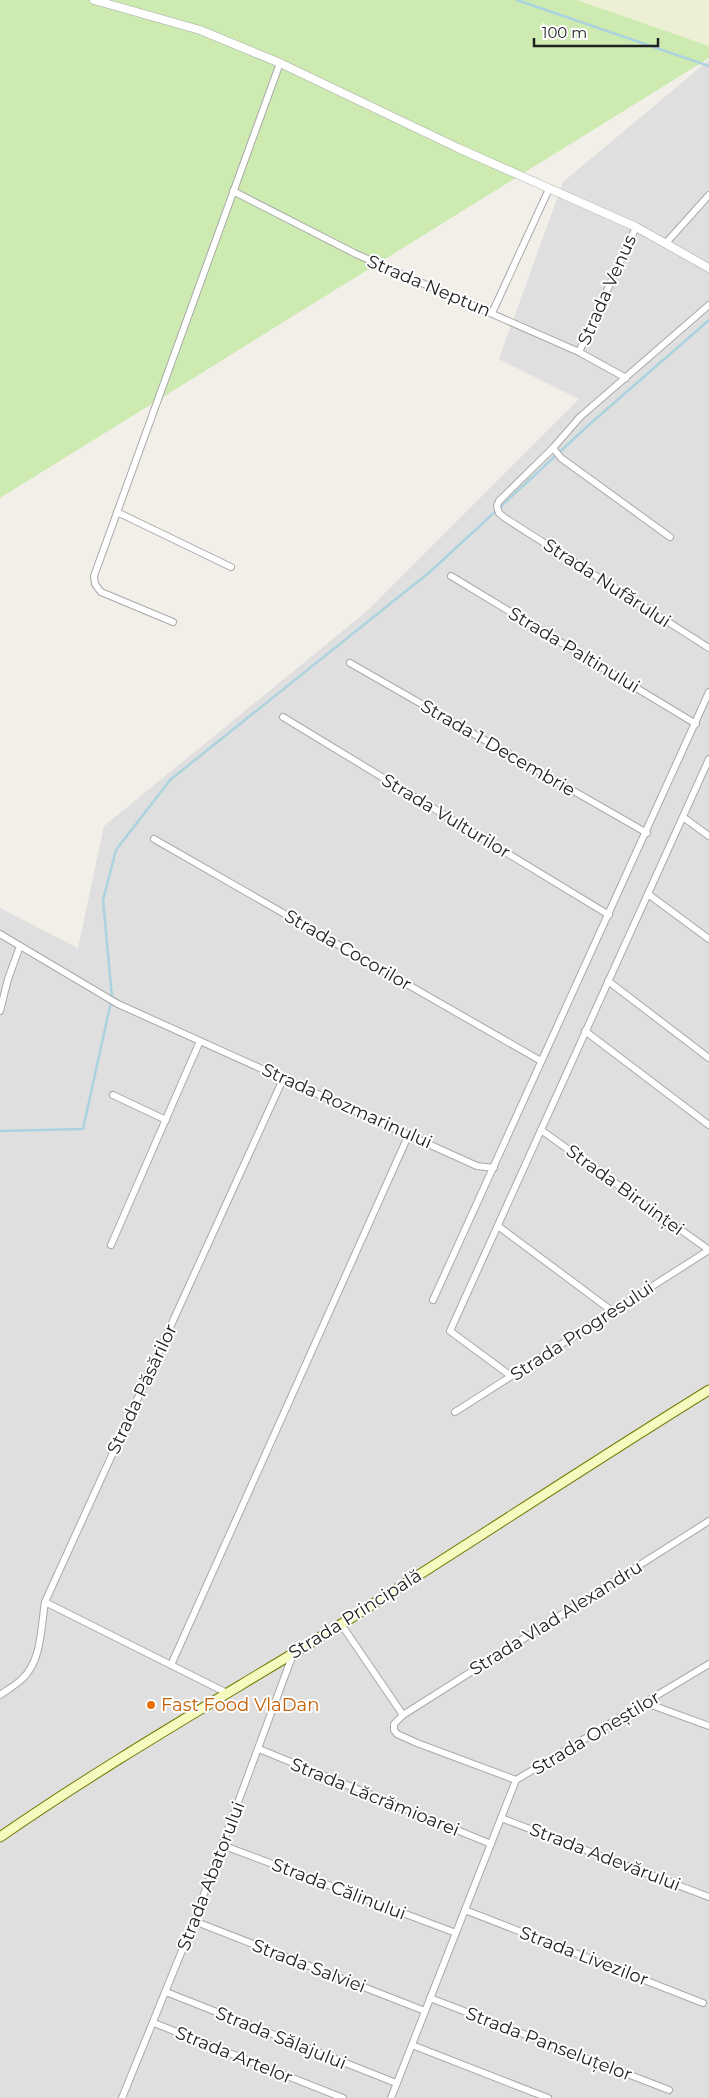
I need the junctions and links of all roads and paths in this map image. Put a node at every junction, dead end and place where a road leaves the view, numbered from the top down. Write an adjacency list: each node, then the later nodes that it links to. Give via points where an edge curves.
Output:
1 (94, 0): 2 (street, via 200,30)
2 (280, 63): 3 (street); 4 (street)
3 (548, 189): 6 (street); 10 (street)
4 (233, 191): 10 (street, Strada Neptun, via 356,254); 14 (street)
5 (709, 195): 7 (street)
6 (636, 227): 7 (street); 11 (street, Strada Venus)
7 (666, 243): 8 (street)
8 (709, 268)
9 (709, 305): 12 (street)
10 (492, 313): 11 (street, Strada Neptun)
11 (579, 352): 12 (street, Strada Neptun)
12 (626, 378): 13 (street, via 580,417)
13 (553, 448): 15 (street, via 561,458); 19 (street, Strada Nufărului, via 499,502 498,510 505,518)
14 (117, 512): 16 (street); 18 (street, via 94,576 98,588)
15 (670, 537)
16 (230, 567)
17 (451, 576): 23 (street, Strada Paltinului)
18 (173, 622)
19 (709, 648)
20 (350, 663): 26 (street, Strada 1 Decembrie)
21 (709, 692): 23 (street)
22 (283, 717): 30 (street, Strada Vulturilor)
23 (696, 724): 26 (street)
24 (709, 759): 25 (street)
25 (683, 817): 27 (street); 29 (street)
26 (646, 833): 30 (street)
27 (709, 836)
28 (154, 839): 39 (street, Strada Cocorilor)
29 (648, 894): 32 (street); 34 (street)
30 (609, 915): 39 (street)
31 (0, 934): 33 (street, Strada Rozmarinului)
32 (709, 940)
33 (20, 946): 35 (street); 37 (street, Strada Rozmarinului, via 118,1004)
34 (608, 981): 36 (street); 38 (street)
35 (0, 1011)
36 (586, 1032): 43 (street); 44 (street)
37 (200, 1042): 40 (street, Strada Rozmarinului); 42 (street)
38 (709, 1058)
39 (541, 1061): 46 (street)
40 (284, 1078): 45 (street, Strada Rozmarinului); 56 (street, Strada Păsărilor)
41 (113, 1095): 42 (street)
42 (166, 1120): 48 (street)
43 (709, 1125)
44 (541, 1130): 47 (street); 49 (street, Strada Biruinței)
45 (409, 1134): 46 (street, Strada Rozmarinului, via 477,1166); 60 (street)
46 (494, 1168): 50 (street)
47 (498, 1226): 51 (street); 52 (street, via 450,1331)
48 (111, 1245)
49 (709, 1250): 51 (street, Strada Progresului)
50 (432, 1300)
51 (612, 1311): 52 (street, Strada Progresului)
52 (511, 1376): 54 (street, Strada Progresului)
53 (709, 1390): 57 (main road, Strada Principală)
54 (455, 1412)
55 (709, 1521): 64 (street, Strada Vlad Alexandru)
56 (45, 1602): 60 (street); 62 (street, Strada Păsărilor, via 32,1667 22,1679)
57 (341, 1624): 58 (main road, Strada Principală); 64 (street)
58 (294, 1652): 61 (main road, Strada Principală); 66 (street, Strada Abatorului)
59 (709, 1664): 63 (street, Strada Oneștilor)
60 (170, 1665): 61 (street)
61 (227, 1693): 69 (main road, Strada Principală, via 89,1777)
62 (0, 1694)
63 (646, 1703): 65 (street); 67 (street, Strada Oneștilor)
64 (404, 1715): 67 (street, via 394,1724 397,1734)
65 (709, 1726)
66 (259, 1749): 70 (street, Strada Lăcrămioarei); 71 (street, Strada Abatorului)
67 (516, 1780): 68 (street, Strada Oneștilor)
68 (502, 1818): 70 (street, Strada Oneștilor); 72 (street, Strada Adevărului)
69 (0, 1837)
70 (491, 1844): 73 (street, Strada Oneștilor)
71 (222, 1845): 74 (street, Strada Abatorului); 75 (street, Strada Călinului)
72 (709, 1896)
73 (465, 1910): 75 (street, Strada Oneștilor); 78 (street, Strada Livezilor)
74 (194, 1921): 76 (street, Strada Abatorului); 79 (street, Strada Salviei)
75 (456, 1933): 77 (street, Strada Oneștilor)
76 (166, 1992): 80 (street, Strada Abatorului); 82 (street, Strada Sălajului)
77 (430, 1998): 79 (street, Strada Oneștilor); 83 (street, Strada Panseluțelor)
78 (703, 2003)
79 (425, 2012): 81 (street, Strada Oneștilor)
80 (154, 2023): 84 (street, Strada Abatorului); 85 (street, Strada Artelor)
81 (412, 2045): 82 (street, Strada Oneștilor); 87 (street)
82 (396, 2083): 86 (street, Strada Oneștilor)
83 (669, 2090)
84 (122, 2098)
85 (343, 2098)
86 (391, 2098)
87 (548, 2098)

